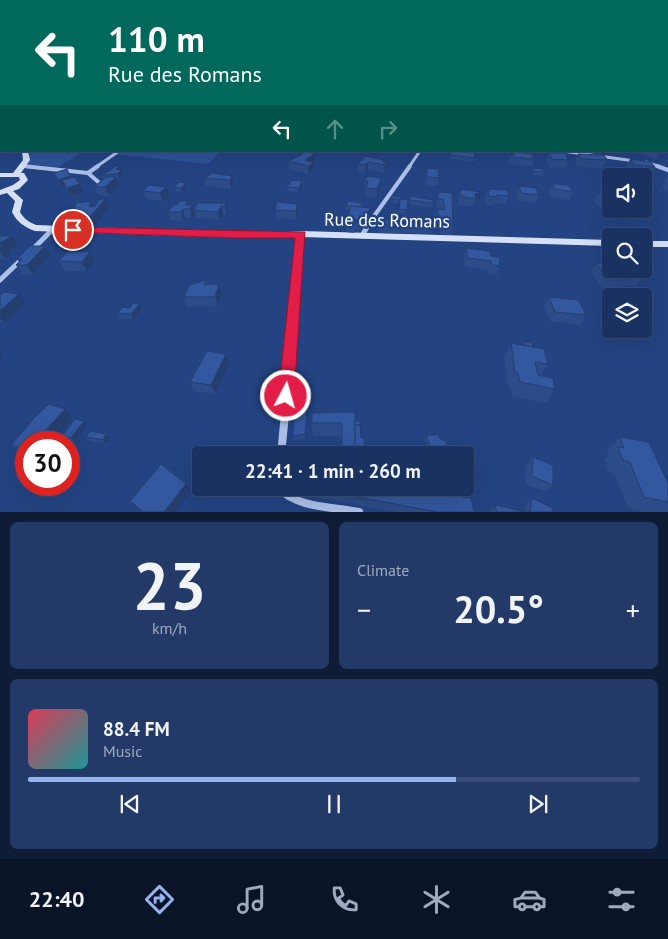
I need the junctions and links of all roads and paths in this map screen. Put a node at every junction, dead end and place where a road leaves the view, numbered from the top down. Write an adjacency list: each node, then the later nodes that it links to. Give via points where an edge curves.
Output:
1 (25, 152): 5 (street, via 27,160)
2 (118, 152): 7 (street)
3 (419, 152): 14 (street)
4 (570, 152): 6 (street, via 646,162)
5 (23, 166): 7 (street); 8 (street)
6 (668, 170)
7 (88, 172): 10 (street)
8 (16, 174): 9 (street); 11 (street, via 24,180)
9 (0, 175)
10 (103, 186)
11 (4, 192): 12 (street, Rue des Romans, via 19,200 16,212 25,224)
12 (53, 229): 13 (street, Rue des Romans); 18 (street)
13 (301, 234): 14 (street, Rue des Romans); 19 (street)
14 (362, 236): 15 (street, Rue des Romans)
15 (602, 243)
16 (652, 244): 17 (street)
17 (668, 244)
18 (0, 280)
19 (281, 446)
20 (287, 496): 21 (street)
21 (359, 512)

